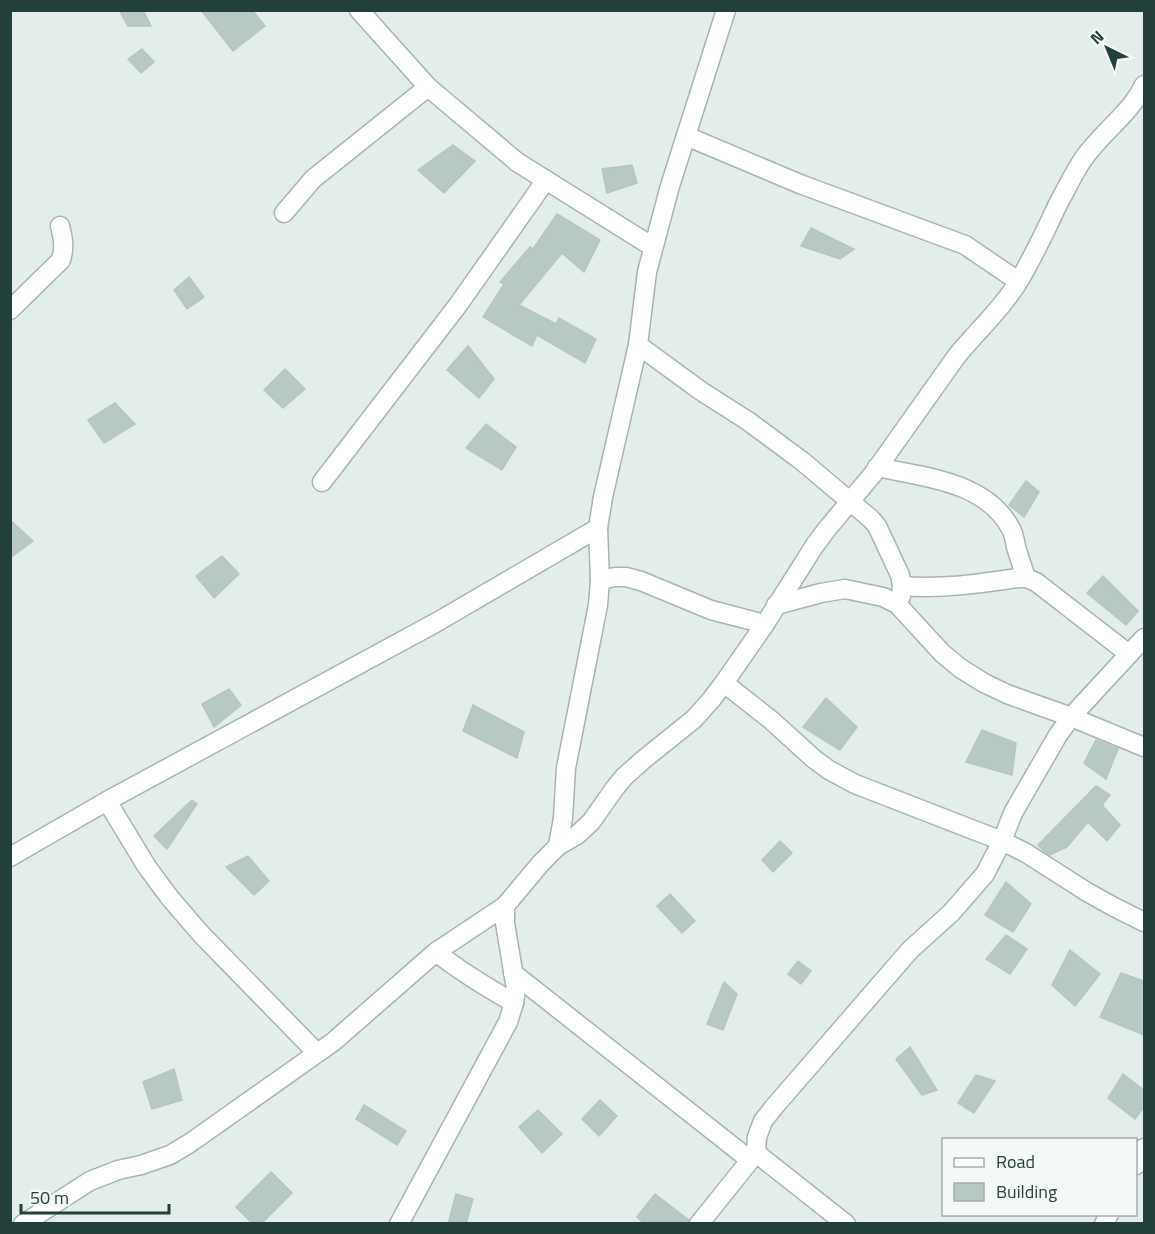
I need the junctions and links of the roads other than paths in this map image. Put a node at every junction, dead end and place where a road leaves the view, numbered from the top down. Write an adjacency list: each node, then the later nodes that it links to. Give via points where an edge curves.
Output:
1 (359, 10): 4 (street)
2 (726, 10): 5 (street)
3 (1144, 84): 10 (street, via 1129,108 1083,159)
4 (428, 87): 6 (street, via 517,162); 7 (street, via 313,179)
5 (686, 136): 9 (street); 10 (street, via 800,184 966,245)
6 (546, 180): 9 (street); 14 (street, via 458,305)
7 (284, 213)
8 (60, 226): 11 (street, via 64,241 61,260)
9 (653, 248): 12 (street)
10 (1018, 281): 13 (street, via 956,357)
11 (10, 310)
12 (638, 345): 15 (street, via 748,421); 16 (street)
13 (877, 467): 15 (street); 17 (street, via 957,485 988,502 1011,529)
14 (322, 482)
15 (850, 501): 19 (street, via 877,526); 21 (street)
16 (598, 528): 18 (street); 28 (street, via 437,622)
17 (1026, 578): 19 (street, via 958,586); 24 (street)
18 (600, 580): 22 (street, via 626,577 641,581 711,610); 30 (street, via 566,768)
19 (902, 586): 20 (street)
20 (897, 604): 21 (street, via 845,589); 26 (street, via 960,668 1008,694)
21 (776, 605): 22 (street)
22 (765, 624): 25 (street)
23 (1144, 638): 24 (street)
24 (1130, 654): 26 (street)
25 (724, 683): 29 (street, via 829,770 855,784); 30 (street, via 694,719 624,777 591,822)
26 (1071, 717): 27 (street); 29 (street, via 1013,813)
27 (1144, 747)
28 (107, 801): 31 (street); 37 (street, via 170,898)
29 (1002, 841): 33 (street); 39 (street, via 985,874 964,899 910,951 774,1107 757,1137)
30 (558, 846): 32 (street)
31 (10, 857)
32 (505, 906): 34 (street); 35 (street)
33 (1144, 922)
34 (436, 952): 36 (street); 37 (street)
35 (513, 973): 36 (street); 39 (street)
36 (514, 1003): 42 (street, via 508,1022)
37 (317, 1053): 41 (street, via 170,1155 90,1181)
38 (1144, 1148): 40 (street)
39 (753, 1156): 43 (street); 44 (street)
40 (1137, 1162)
41 (23, 1224)
42 (399, 1224)
43 (699, 1224)
44 (846, 1224)

